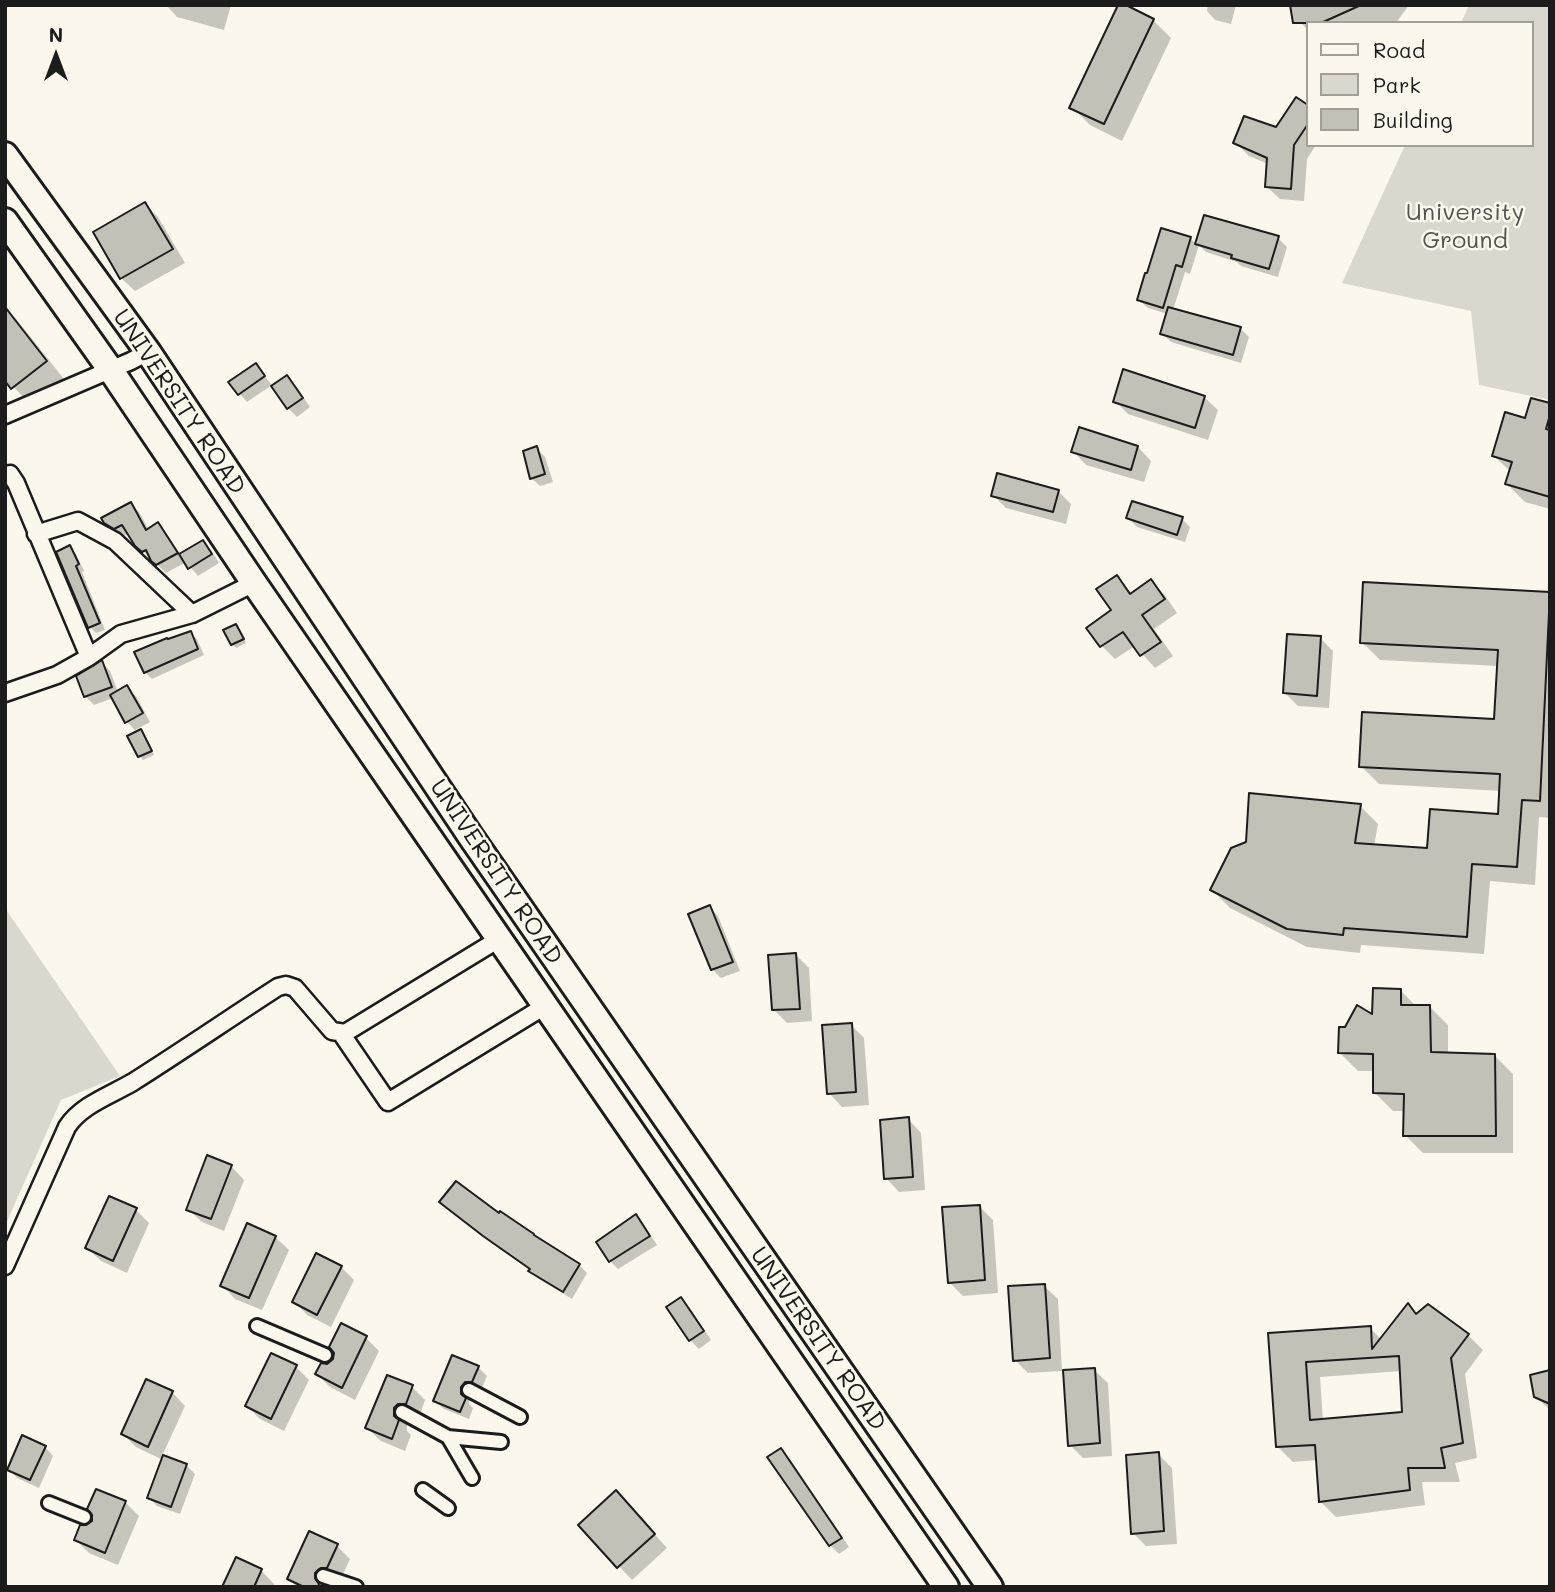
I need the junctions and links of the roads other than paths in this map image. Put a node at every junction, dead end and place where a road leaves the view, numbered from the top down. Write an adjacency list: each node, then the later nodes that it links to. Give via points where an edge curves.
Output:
1 (5, 155): 3 (main road, UNIVERSITY ROAD)
2 (5, 221): 4 (main road, UNIVERSITY ROAD)
3 (148, 352): 4 (street); 31 (main road, UNIVERSITY ROAD, via 471,837)
4 (110, 369): 5 (street); 8 (main road, UNIVERSITY ROAD)
5 (5, 415)
6 (5, 475): 7 (street, via 10,474 16,483)
7 (36, 534): 9 (street, via 78,522 115,541); 10 (street)
8 (254, 583): 9 (street); 12 (main road, UNIVERSITY ROAD)
9 (192, 614): 10 (street, via 121,634)
10 (89, 657): 11 (street, via 57,675)
11 (5, 693)
12 (499, 939): 13 (main road, UNIVERSITY ROAD); 14 (street)
13 (545, 1006): 14 (street, via 388,1102); 30 (main road, UNIVERSITY ROAD)
14 (341, 1033): 15 (street, via 332,1031 295,988 282,986 79,1112 67,1127)
15 (5, 1266)
16 (257, 1326): 17 (street)
17 (325, 1355)
18 (469, 1390): 20 (street)
19 (402, 1412): 21 (street)
20 (520, 1417)
21 (448, 1437): 22 (street); 23 (street)
22 (501, 1442)
23 (472, 1478)
24 (423, 1490): 26 (street)
25 (49, 1503): 27 (street)
26 (449, 1508)
27 (84, 1517)
28 (323, 1576): 29 (street)
29 (356, 1587)
30 (946, 1587)
31 (990, 1587)

